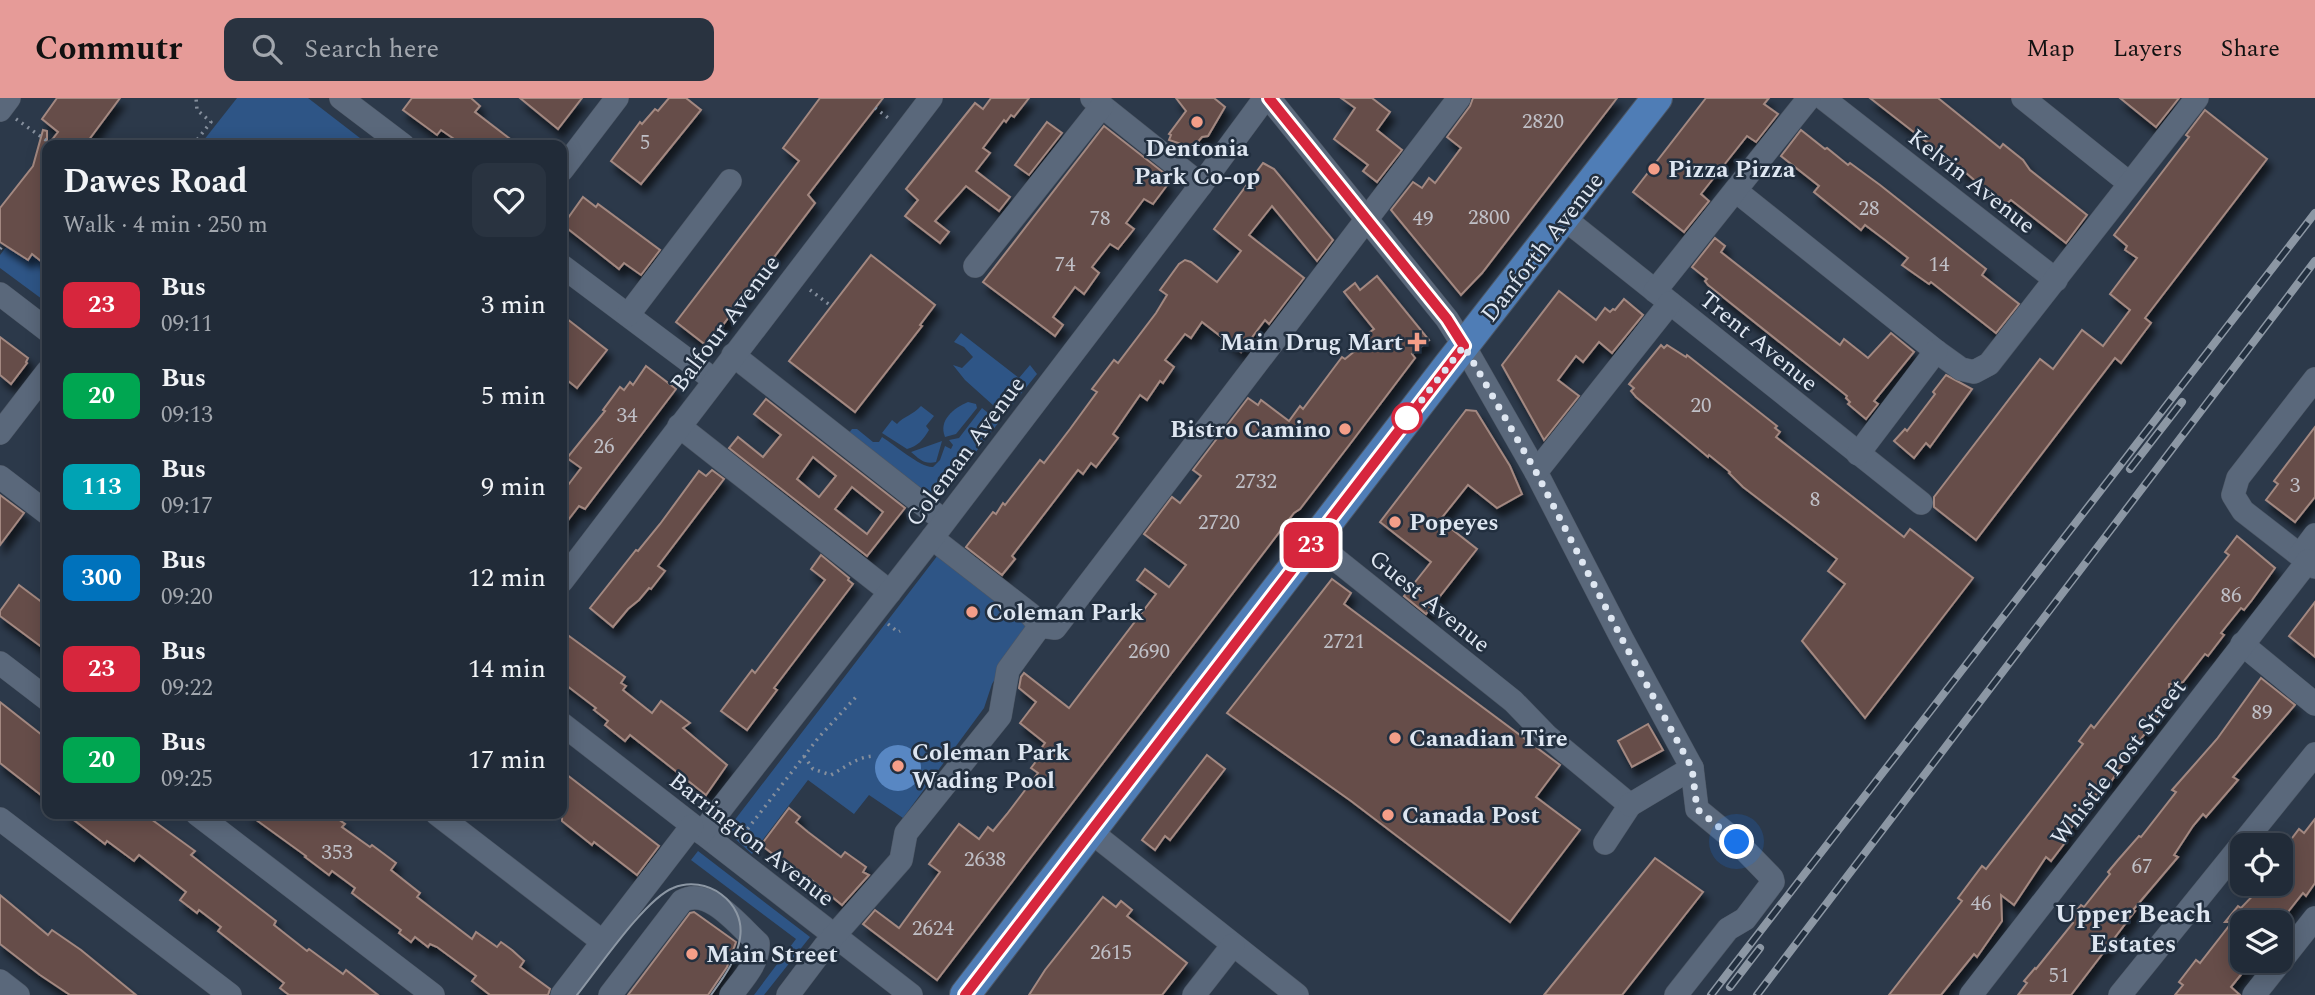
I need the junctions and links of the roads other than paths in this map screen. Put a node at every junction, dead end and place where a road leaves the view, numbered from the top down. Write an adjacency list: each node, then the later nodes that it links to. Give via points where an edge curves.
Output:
1 (341, 98): 12 (street)
2 (617, 98): 13 (street)
3 (931, 98): 29 (street, Balfour Avenue)
4 (1267, 98): 16 (street, Coleman Avenue); 18 (street)
5 (1459, 98): 18 (street)
6 (1657, 98): 19 (main road, Danforth Avenue)
7 (1809, 98): 17 (street)
8 (1823, 98): 22 (street, Kelvin Avenue)
9 (2023, 98): 15 (street)
10 (2197, 98): 15 (street)
11 (1097, 102): 16 (street); 20 (street)
12 (396, 140)
13 (567, 163)
14 (730, 181): 25 (street)
15 (2129, 183): 22 (street)
16 (1201, 185): 40 (street, Coleman Avenue)
17 (1736, 191): 24 (street); 28 (street)
18 (1366, 219): 27 (street); 46 (street, via 1055,628)
19 (1565, 219): 24 (street, Trent Avenue); 27 (main road, Danforth Avenue)
20 (975, 266)
21 (567, 270): 25 (street)
22 (2056, 280): 28 (street, via 1982,370 1968,372)
23 (0, 294): 26 (street)
24 (1662, 297): 35 (street, Trent Avenue); 36 (street)
25 (628, 315): 32 (street)
26 (42, 326)
27 (1464, 346): 36 (street); 42 (main road, Danforth Avenue)
28 (1936, 351): 35 (street)
29 (733, 355): 32 (street, Balfour Avenue); 40 (street)
30 (42, 378): 34 (street)
31 (2315, 379): 43 (street, via 2238,478 2233,495 2243,511)
32 (714, 380): 33 (street, Balfour Avenue)
33 (679, 426): 44 (street, Balfour Avenue); 45 (street)
34 (0, 433)
35 (1858, 454): 38 (street, Trent Avenue)
36 (1536, 472): 53 (street)
37 (0, 477): 39 (street)
38 (1921, 503)
39 (42, 509)
40 (938, 530): 45 (street, Coleman Avenue); 46 (street)
41 (2315, 535): 43 (street, Whistle Post Street)
42 (1314, 542): 54 (street, Guest Avenue, via 1513,701); 59 (main road, Danforth Avenue)
43 (2308, 561): 47 (street, Whistle Post Street)
44 (567, 574)
45 (890, 592): 58 (street, Coleman Avenue)
46 (1040, 626): 62 (street, via 1008,670 1000,716 906,833 901,860)
47 (2242, 645): 50 (street); 78 (street, Whistle Post Street)
48 (0, 663): 49 (street)
49 (42, 695)
50 (2315, 704)
51 (567, 728): 58 (street, Barrington Avenue)
52 (2315, 754): 79 (street)
53 (1692, 768): 54 (street); 77 (street, via 1697,809 1737,842 1773,882 1745,919 1728,929)
54 (1630, 806): 60 (street)
55 (0, 819): 67 (street)
56 (204, 819): 68 (street)
57 (443, 819): 63 (street)
58 (697, 829): 62 (street, Barrington Avenue); 63 (street, Coleman Avenue)
59 (1090, 831): 64 (street); 74 (main road, Danforth Avenue)
60 (1605, 843)
61 (2315, 918): 80 (street)
62 (834, 935): 72 (street); 73 (street, Barrington Avenue)
63 (603, 942): 69 (street, Coleman Avenue)
64 (1233, 945): 75 (street); 76 (street)
65 (0, 981): 66 (street)
66 (18, 995)
67 (230, 995)
68 (433, 995)
69 (562, 995)
70 (610, 995): 71 (street, via 682,901 690,897 713,903 758,943 755,962)
71 (731, 995)
72 (788, 995)
73 (911, 995)
74 (965, 995)
75 (1194, 995)
76 (1297, 995)
77 (1676, 995)
78 (1971, 995)
79 (2120, 995)
80 (2254, 995)

